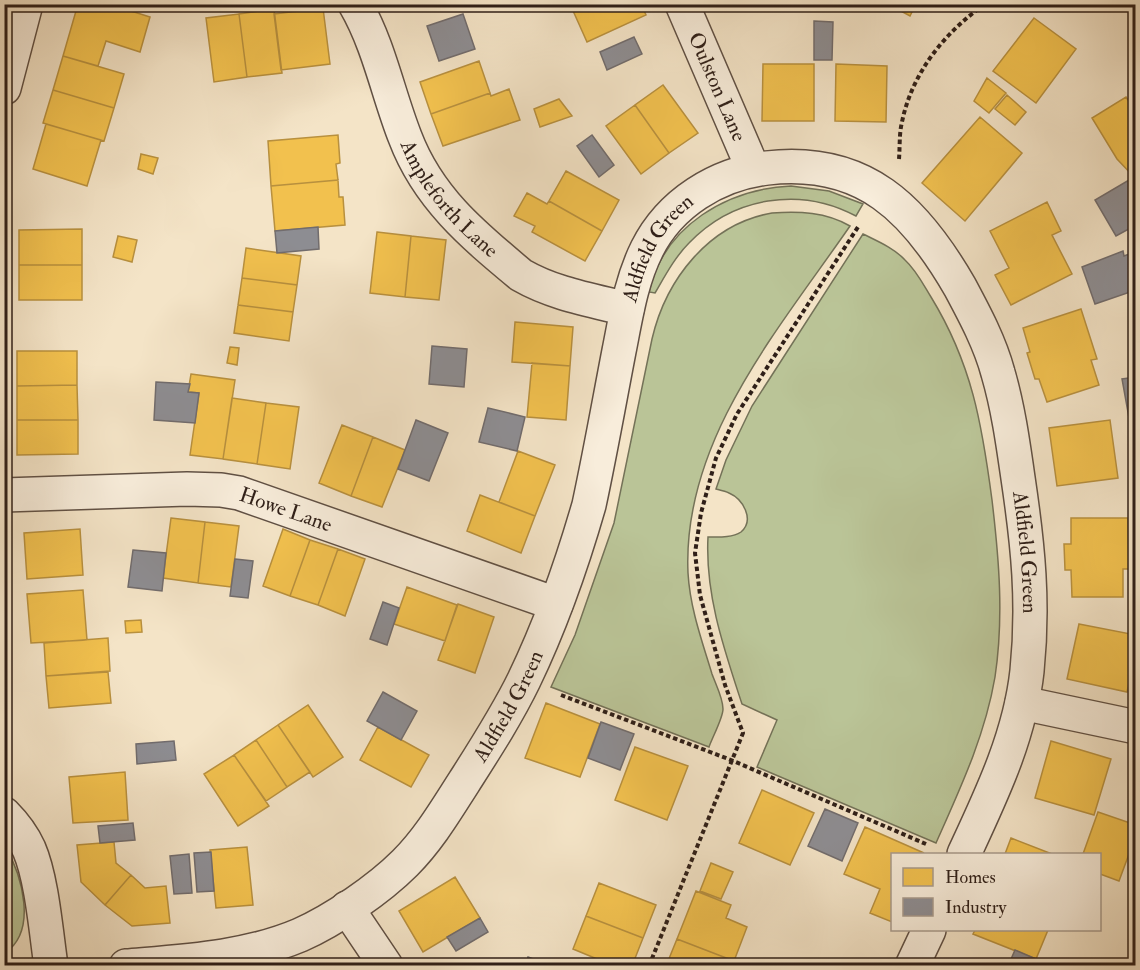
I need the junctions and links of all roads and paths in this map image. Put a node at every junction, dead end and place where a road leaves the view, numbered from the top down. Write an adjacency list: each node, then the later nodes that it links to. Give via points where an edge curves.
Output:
1 (26, 4): 5 (street)
2 (356, 4): 8 (street, Ampleforth Lane, via 405,138 438,197 484,243 531,281)
3 (682, 4): 6 (street, Oulston Lane)
4 (985, 4): 7 (path, via 939,46 910,89 901,124 899,165)
5 (4, 88)
6 (753, 169): 7 (street, Aldfield Green, via 821,169 860,180); 8 (street, Aldfield Green, via 724,177 676,210 648,247)
7 (881, 192): 12 (street, Aldfield Green, via 912,218 941,254 973,310 998,373 1020,490 1031,582); 14 (path, via 748,395 716,458 708,485 698,532 696,566 714,651 743,733)
8 (627, 309): 10 (street, Aldfield Green, via 589,505)
9 (4, 495): 10 (street, Howe Lane, via 187,489 239,493)
10 (556, 604): 11 (street, Aldfield Green)
11 (524, 681): 14 (path); 18 (street, Aldfield Green, via 427,838 388,878)
12 (1022, 703): 13 (street); 17 (street, Aldfield Green, via 997,781)
13 (1136, 727)
14 (731, 760): 16 (path); 23 (path)
15 (4, 814): 20 (street, via 30,850)
16 (929, 845)
17 (965, 853)
18 (347, 908): 21 (street, Aldfield Green, via 303,934 253,950); 22 (street)
19 (929, 931): 24 (street)
20 (51, 966)
21 (126, 966)
22 (386, 966)
23 (649, 966)
24 (912, 966)

